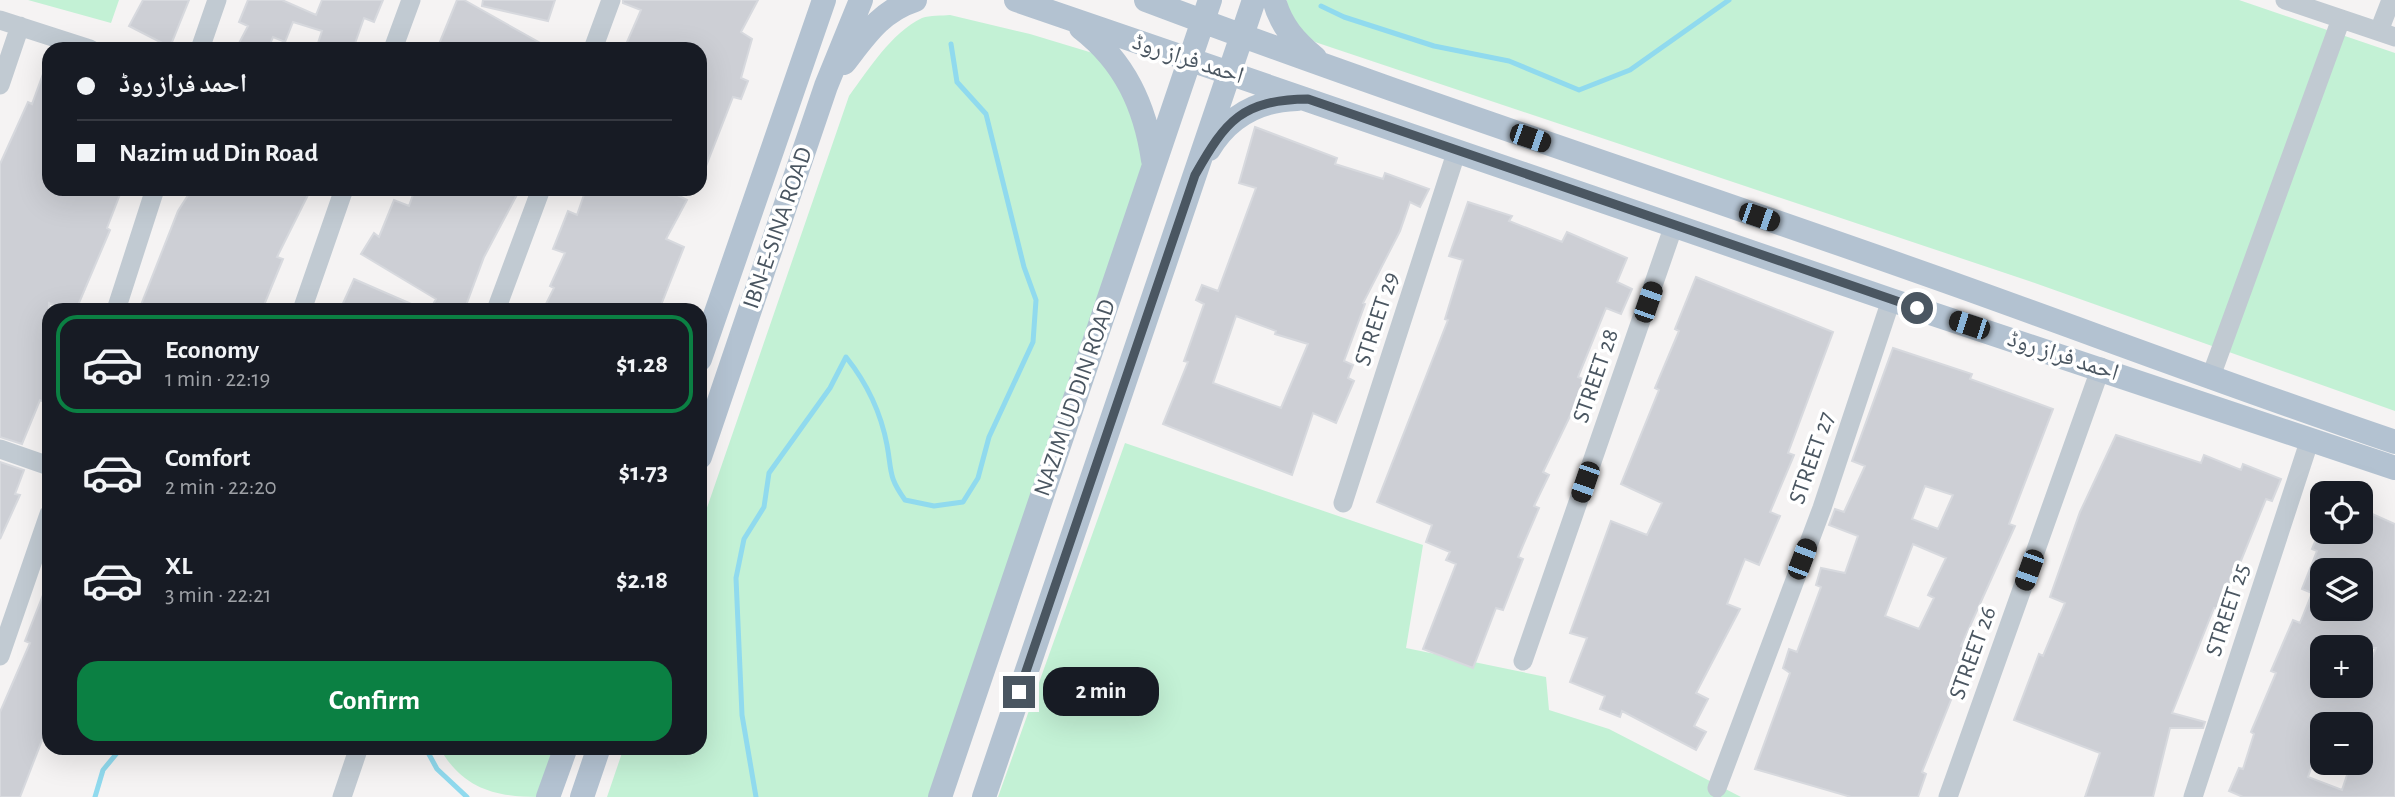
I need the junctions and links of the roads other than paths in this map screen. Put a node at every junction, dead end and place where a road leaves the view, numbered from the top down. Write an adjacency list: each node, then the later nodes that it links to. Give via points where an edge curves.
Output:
1 (217, 0): 21 (street)
2 (411, 0): 22 (street)
3 (611, 0): 23 (street)
4 (861, 0): 28 (main road, IBN-E-SINA ROAD)
5 (915, 0): 28 (main road, via 879,19)
6 (1016, 0): 16 (main road, احمد فراز روڈ)
7 (1146, 0): 13 (main road, احمد فراز روڈ)
8 (1254, 0): 19 (main road, NAZIM UD DIN ROAD)
9 (1275, 0): 25 (main road, via 1279,19 1296,42)
10 (2285, 0): 14 (street)
11 (2391, 0): 18 (street)
12 (819, 6): 41 (main road, IBN-E-SINA ROAD)
13 (1206, 11): 19 (main road, احمد فراز روڈ); 24 (main road, NAZIM UD DIN ROAD)
14 (2341, 19): 18 (street); 43 (street)
15 (0, 20): 17 (street)
16 (1071, 21): 24 (main road, احمد فراز روڈ); 31 (main road, via 1098,41 1121,67 1138,97)
17 (20, 26): 20 (street); 27 (street)
18 (2387, 34)
19 (1242, 36): 25 (main road, احمد فراز روڈ); 26 (main road, NAZIM UD DIN ROAD)
20 (69, 42)
21 (202, 42)
22 (396, 42)
23 (596, 42)
24 (1190, 59): 26 (main road, احمد فراز روڈ); 31 (main road, NAZIM UD DIN ROAD)
25 (1326, 68): 43 (main road, احمد فراز روڈ, via 1962,287)
26 (1230, 71): 29 (main road, احمد فراز روڈ); 32 (main road, NAZIM UD DIN ROAD)
27 (0, 85)
28 (826, 86): 46 (main road, IBN-E-SINA ROAD)
29 (1308, 99): 30 (main road, احمد فراز روڈ); 32 (main road, via 1273,99 1243,112 1217,136)
30 (1457, 150): 36 (main road, احمد فراز روڈ); 52 (street, STREET 29)
31 (1154, 164): 63 (main road, NAZIM UD DIN ROAD)
32 (1195, 175): 64 (main road, NAZIM UD DIN ROAD)
33 (153, 196): 38 (street)
34 (342, 196): 39 (street)
35 (538, 196): 40 (street)
36 (1674, 225): 37 (main road, احمد فراز روڈ); 55 (street, STREET 28)
37 (1891, 300): 42 (main road, احمد فراز روڈ); 59 (street, STREET 27, via 1822,508)
38 (118, 303)
39 (304, 303)
40 (499, 303)
41 (707, 338)
42 (2101, 367): 45 (main road, احمد فراز روڈ); 65 (street, STREET 26)
43 (2210, 379): 44 (main road, احمد فراز روڈ)
44 (2263, 397): 45 (main road); 48 (main road, احمد فراز روڈ)
45 (2254, 420): 47 (main road, احمد فراز روڈ)
46 (707, 436)
47 (2310, 439): 51 (main road, احمد فراز روڈ); 66 (street, STREET 25)
48 (2395, 442)
49 (0, 449): 50 (street)
50 (42, 464)
51 (2395, 468)
52 (1343, 503)
53 (42, 533): 54 (street)
54 (0, 656)
55 (1523, 661)
56 (356, 755): 60 (street)
57 (563, 755): 61 (main road)
58 (596, 757): 62 (main road)
59 (1717, 789)
60 (342, 797)
61 (548, 797)
62 (582, 797)
63 (940, 797)
64 (984, 797)
65 (1948, 797)
66 (2193, 797)

